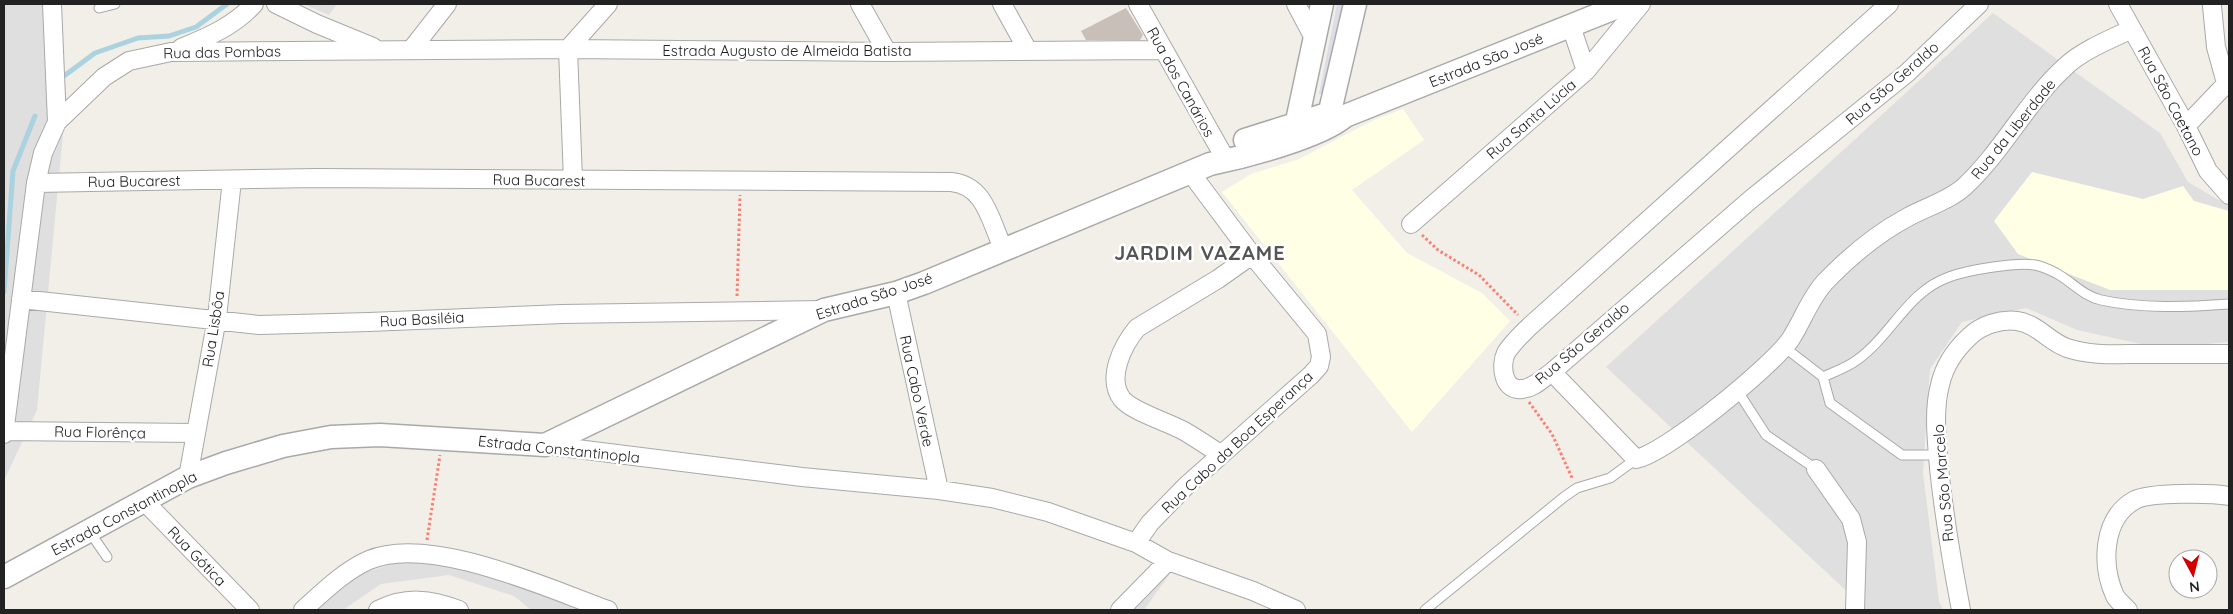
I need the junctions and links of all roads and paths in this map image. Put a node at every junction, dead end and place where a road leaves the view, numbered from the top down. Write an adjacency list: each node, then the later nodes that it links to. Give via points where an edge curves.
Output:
1 (52, 4): 33 (street, Rua das Pombas)
2 (115, 4): 19 (lane)
3 (254, 4): 28 (street, via 223,29)
4 (276, 4): 27 (street)
5 (447, 4): 24 (street)
6 (608, 4): 23 (street)
7 (860, 4): 29 (street)
8 (1002, 4): 25 (street)
9 (1138, 4): 26 (street, Rua dos Canários)
10 (1296, 4): 22 (street)
11 (1322, 4): 22 (street)
12 (1355, 4): 32 (street)
13 (1625, 4): 20 (street, Estrada São José)
14 (1641, 4): 30 (street, Rua Santa Lúcia)
15 (1889, 4): 51 (street, Rua São Geraldo)
16 (1979, 4): 55 (street, Rua São Geraldo, via 1907,73 1750,200)
17 (2118, 4): 21 (street, Rua São Caetano)
18 (2212, 6): 31 (street, via 2216,47)
19 (99, 8)
20 (1571, 26): 30 (street); 32 (street, Estrada São José)
21 (2132, 29): 34 (street, Rua São Caetano); 53 (street, Rua da Liberdade, via 2067,64 1962,188 1888,229 1836,272 1823,284)
22 (1314, 38): 35 (street)
23 (568, 49): 24 (street, Estrada Augusto de Almeida Batista); 29 (street, Estrada Augusto de Almeida Batista); 38 (street)
24 (411, 50): 27 (street, Rua das Pombas)
25 (1027, 50): 26 (street, Estrada Augusto de Almeida Batista); 29 (street, Estrada Augusto de Almeida Batista)
26 (1162, 50): 36 (street, Rua dos Canários)
27 (383, 51): 28 (street, Rua das Pombas)
28 (171, 52): 33 (street, Rua das Pombas, via 129,61 104,77)
29 (887, 52)
30 (1586, 70): 42 (street, Rua Santa Lúcia)
31 (2228, 82): 34 (street)
32 (1333, 119): 35 (street, Estrada São José)
33 (57, 122): 40 (street, Rua das Pombas, via 43,153)
34 (2186, 126): 41 (street, Rua São Caetano, via 2208,171)
35 (1294, 131): 36 (street, Estrada São José)
36 (1212, 162): 43 (street, Estrada São José); 44 (street, Rua dos Canários)
37 (232, 180): 38 (street, Rua Bucarest); 40 (street, Rua Bucarest); 50 (street, Rua Lisbôa)
38 (573, 180): 39 (street, Rua Bucarest)
39 (740, 182): 43 (street, Rua Bucarest, via 964,183 976,191); 49 (path)
40 (36, 183): 46 (street, Rua das Pombas)
41 (2229, 195)
42 (1412, 224): 51 (path, via 1438,250 1479,275)
43 (1003, 248): 45 (street, Estrada São José)
44 (1252, 255): 52 (street, Rua dos Canários); 63 (street, via 1137,328 1127,340 1118,361 1117,389 1123,400)
45 (896, 293): 48 (street, Estrada São José); 69 (street, Rua Cabo Verde)
46 (21, 299): 50 (street, Rua Basiléia); 59 (street, Rua das Pombas)
47 (2229, 304): 56 (lane, via 2123,304 2099,300 2056,273 2035,265 1969,272 1948,277 1913,300 1857,360)
48 (824, 310): 49 (street, Rua Basiléia); 62 (street, Estrada São José)
49 (737, 311): 50 (street, Rua Basiléia, via 553,314 280,325)
50 (217, 318): 60 (street, Rua Lisbôa)
51 (1530, 326): 57 (street, Rua São Geraldo, via 1506,353 1504,361 1506,381)
52 (1317, 334): 63 (street, Rua Cabo da Boa Esperança, via 1321,349 1319,366)
53 (1784, 347): 56 (lane); 58 (street, Rua da Liberdade)
54 (2229, 354): 64 (street, Rua São Marcelo, via 2082,352 2064,348 2038,328 2018,321 1998,322 1976,330 1948,362 1939,386)
55 (1552, 372): 57 (street, Rua São Geraldo); 65 (street)
56 (1824, 377): 64 (lane, via 1830,403 1902,456)
57 (1520, 390): 68 (path, via 1552,434)
58 (1737, 390): 65 (street, Rua da Liberdade, via 1656,451); 66 (lane, via 1766,435)
59 (4, 432): 60 (street, Rua Florênça)
60 (195, 432): 67 (street, Rua Lisbôa)
61 (443, 437): 62 (street, Estrada Constantinopla); 67 (street, Estrada Constantinopla, via 380,434 331,437 282,446); 74 (path)
62 (545, 445): 69 (street, Estrada Constantinopla, via 802,477)
63 (1220, 454): 73 (street, Rua Cabo da Boa Esperança, via 1156,517)
64 (1938, 455): 87 (street, Rua São Marcelo, via 1946,533)
65 (1636, 459): 68 (lane, via 1610,478)
66 (1816, 469): 86 (street, via 1851,519 1857,542)
67 (188, 477): 71 (street, Estrada Constantinopla)
68 (1577, 488): 85 (lane)
69 (939, 490): 73 (street, Estrada Constantinopla, via 992,498 1048,512)
70 (2229, 496): 88 (street, via 2214,493 2135,499 2118,515 2108,535 2107,554 2115,596)
71 (144, 501): 72 (street, Estrada Constantinopla); 78 (street, Rua Gótica)
72 (89, 530): 75 (lane); 77 (street, Estrada Constantinopla)
73 (1136, 543): 76 (street, Estrada Constantinopla)
74 (425, 554): 79 (street, via 387,554 371,559 344,574); 82 (street, via 495,570)
75 (107, 557)
76 (1168, 561): 83 (street); 84 (street, Estrada Constantinopla)
77 (4, 577)
78 (250, 610)
79 (303, 610)
80 (378, 610): 81 (street, via 408,600 436,602)
81 (459, 610)
82 (608, 610)
83 (1120, 610)
84 (1296, 610)
85 (1425, 610)
86 (1855, 610)
87 (1961, 610)
88 (2128, 610)

